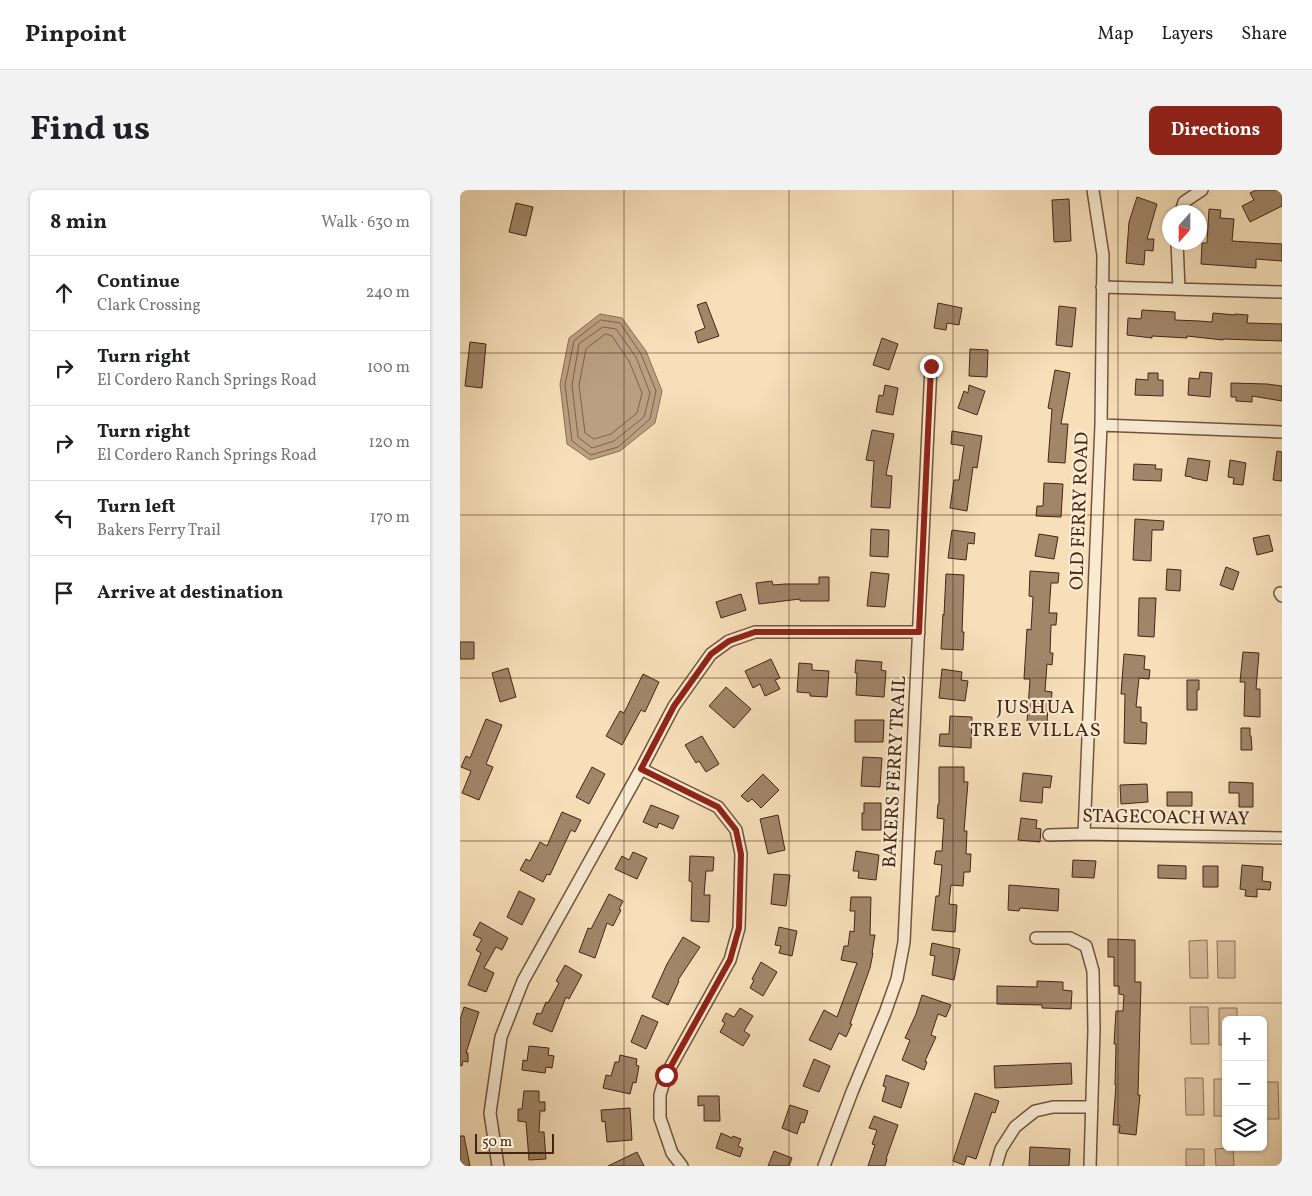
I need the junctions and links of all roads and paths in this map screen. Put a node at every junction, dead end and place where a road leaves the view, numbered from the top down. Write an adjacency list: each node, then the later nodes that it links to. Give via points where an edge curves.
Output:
1 (1093, 190): 5 (street, OLD FERRY ROAD, via 1103,255)
2 (1202, 190): 3 (street)
3 (1183, 205)
4 (1177, 250): 6 (street)
5 (1102, 287): 6 (street); 9 (street, OLD FERRY ROAD)
6 (1179, 289): 7 (street)
7 (1282, 292)
8 (931, 366): 11 (street, BAKERS FERRY TRAIL)
9 (1101, 425): 10 (street); 13 (street, OLD FERRY ROAD)
10 (1282, 432)
11 (919, 632): 12 (street, via 755,632 729,641 711,654 674,706); 20 (street, BAKERS FERRY TRAIL, via 904,942 897,979 885,1013)
12 (641, 769): 18 (street, via 523,981 501,1037 490,1114); 19 (street, via 718,807 736,830 741,854 739,928 730,960 666,1075 660,1095 660,1118 672,1153)
13 (1084, 834): 14 (street, STAGECOACH WAY); 15 (street, STAGECOACH WAY)
14 (1049, 835)
15 (1282, 838)
16 (1036, 938): 17 (street, via 1070,938 1086,946 1094,971)
17 (1092, 1107): 21 (street, via 1053,1107 1035,1111 1015,1127); 22 (street)
18 (498, 1166)
19 (682, 1166)
20 (824, 1166)
21 (996, 1166)
22 (1090, 1166)

